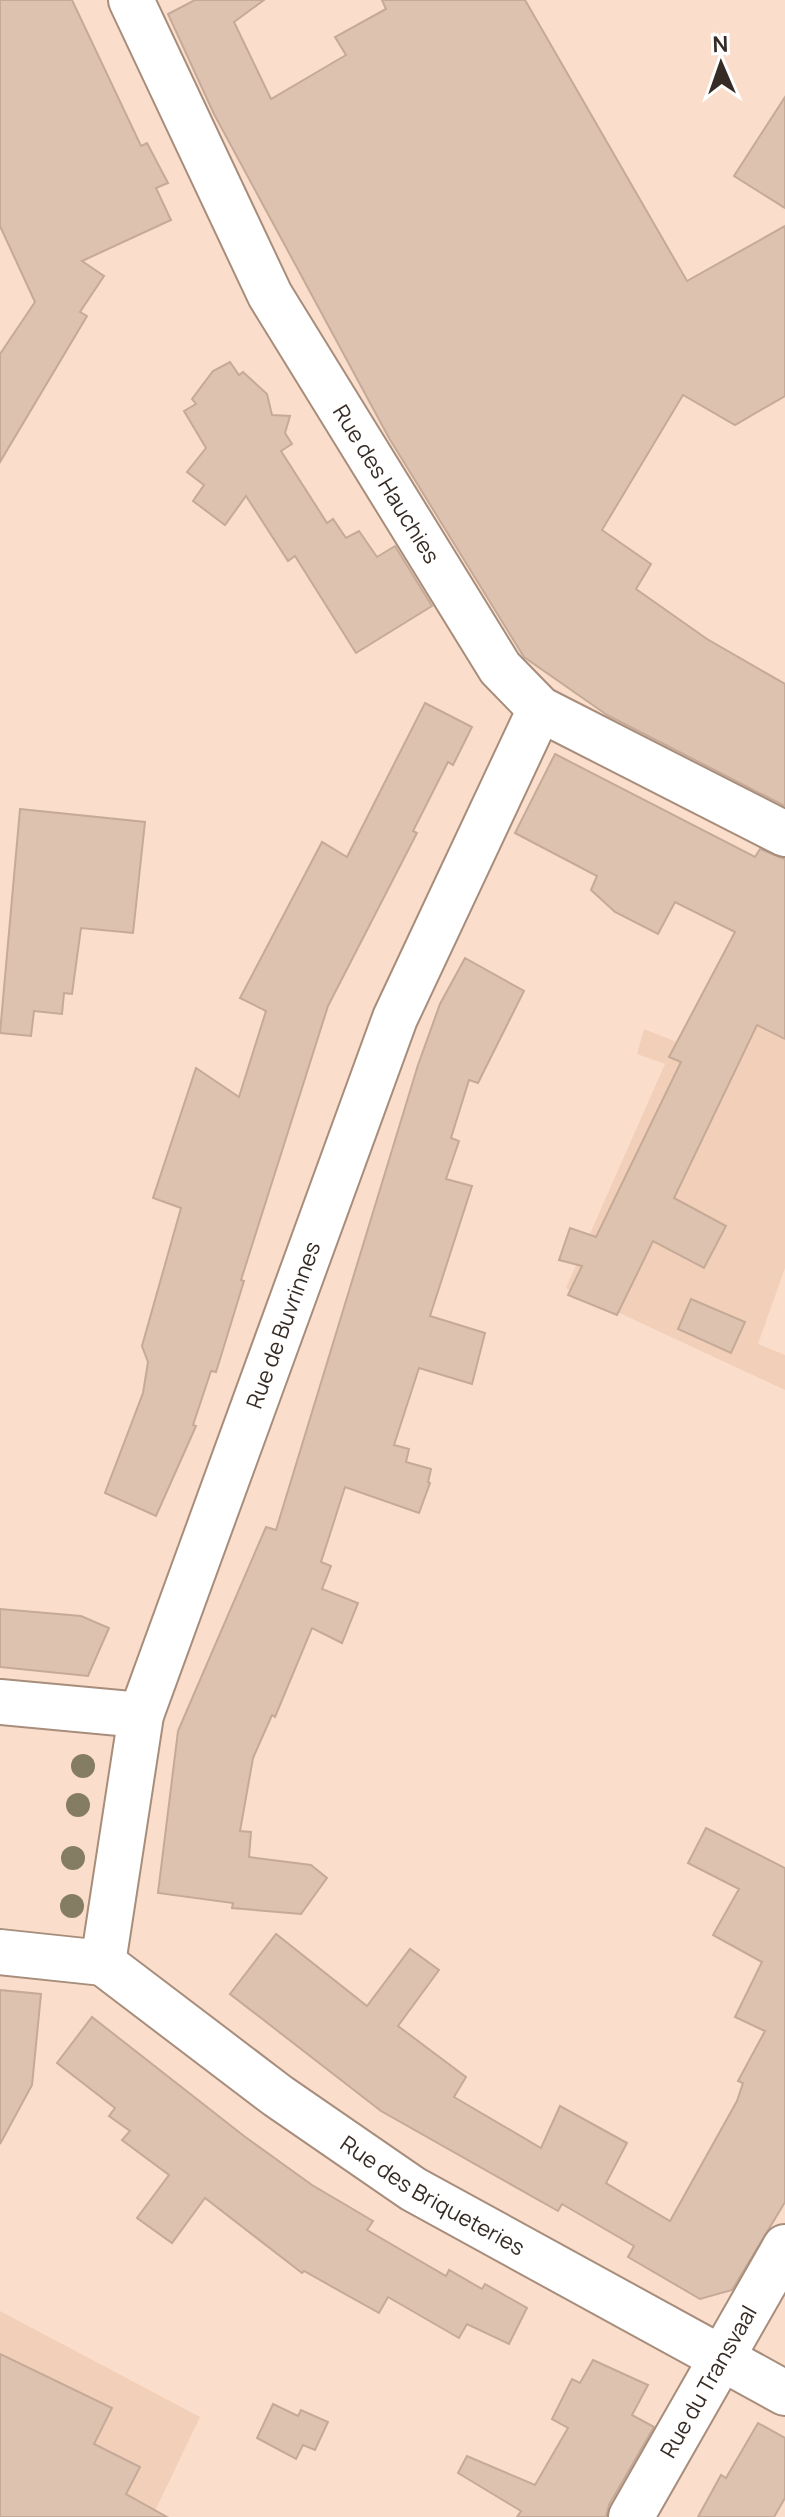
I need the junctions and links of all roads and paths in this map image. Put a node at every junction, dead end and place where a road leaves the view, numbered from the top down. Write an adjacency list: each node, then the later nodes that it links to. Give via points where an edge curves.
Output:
1 (131, 0): 2 (street, Rue des Hauchies, via 270,295 500,668)
2 (540, 709): 3 (street, Rue des Hauchies); 5 (street, Rue de Buvrinnes, via 395,1018)
3 (785, 834)
4 (0, 1702): 5 (street)
5 (141, 1715): 7 (street, Rue de Buvrinnes)
6 (0, 1952): 7 (street)
7 (103, 1963): 9 (street, Rue des Briqueteries, via 366,2159)
8 (785, 2247): 9 (street, Rue du Transvaal)
9 (722, 2357): 10 (street, Rue des Briqueteries); 11 (street, Rue du Transvaal)
10 (785, 2393)
11 (631, 2517)

